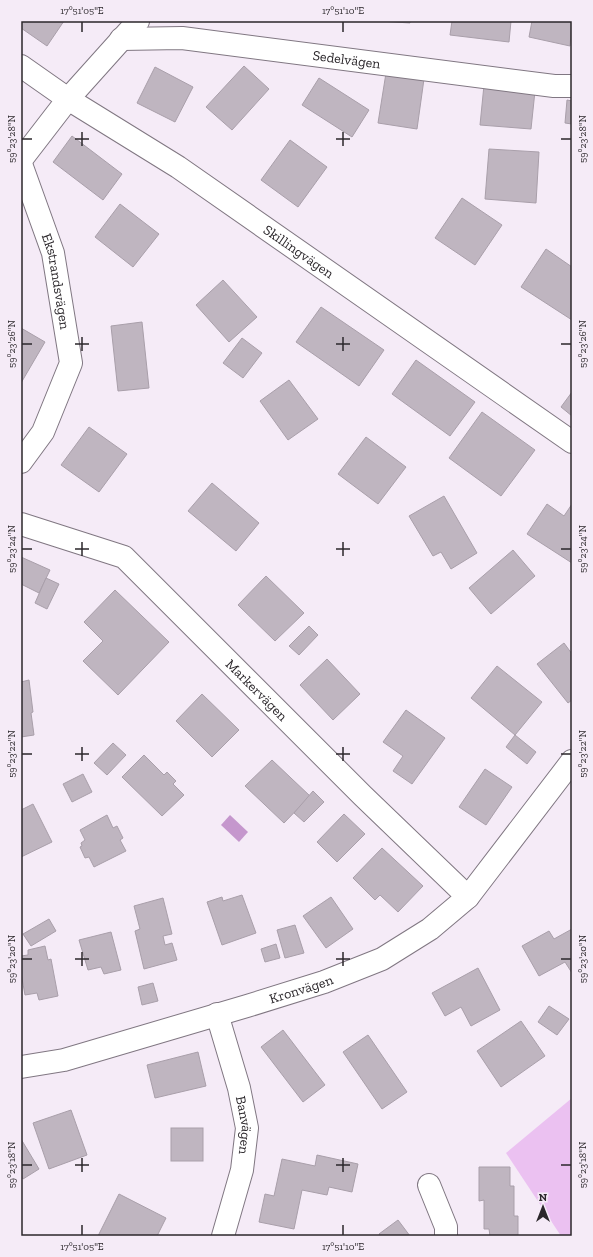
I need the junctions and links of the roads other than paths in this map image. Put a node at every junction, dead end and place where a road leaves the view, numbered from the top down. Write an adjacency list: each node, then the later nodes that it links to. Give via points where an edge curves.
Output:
1 (138, 21): 2 (street)
2 (121, 39): 4 (street, Sedelvägen, via 182,38 373,64); 5 (street)
3 (21, 66): 5 (street, Skillingvägen)
4 (572, 86)
5 (68, 99): 6 (street); 8 (street, Skillingvägen, via 178,167)
6 (21, 160)
7 (21, 164): 9 (street, Ekstrandsvägen, via 53,253 71,363 43,432)
8 (572, 442)
9 (21, 462)
10 (21, 524): 12 (street, Markervägen, via 124,558)
11 (572, 761): 12 (street, Kronvägen)
12 (468, 897): 13 (street, Kronvägen, via 430,929 382,959 324,982)
13 (217, 1014): 14 (street, Kronvägen, via 64,1060); 16 (street, Banvägen, via 239,1088 247,1128 242,1170)
14 (21, 1067)
15 (429, 1185): 17 (street, via 446,1227)
16 (223, 1236)
17 (446, 1236)

